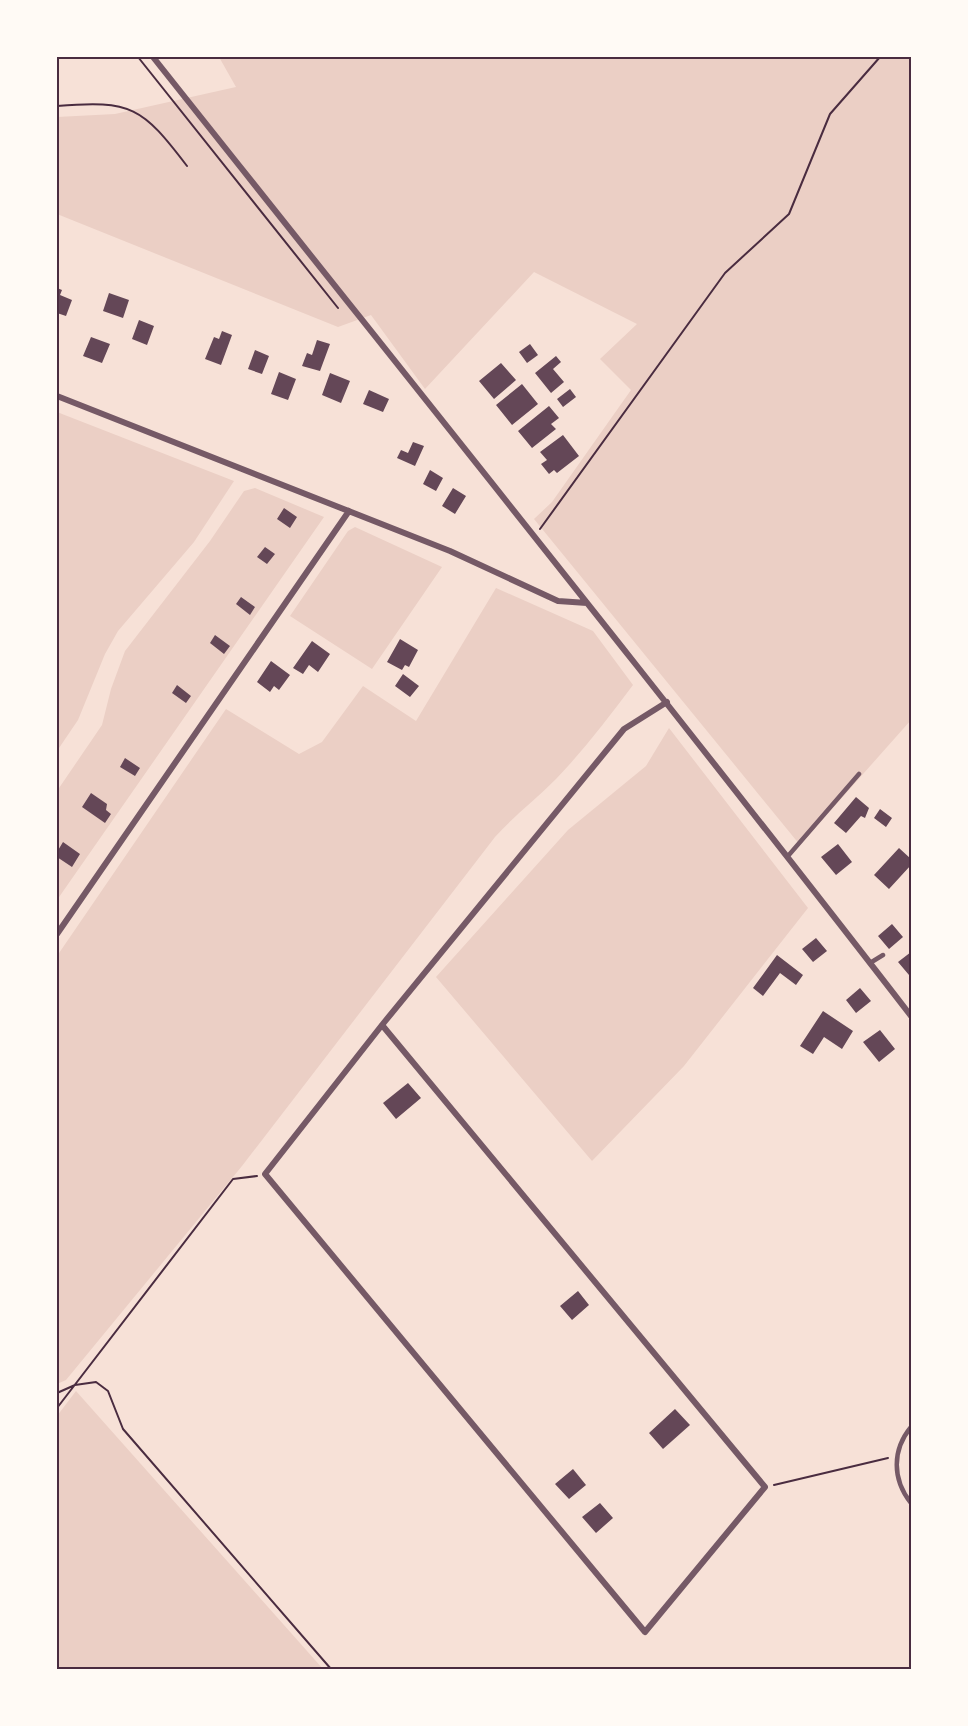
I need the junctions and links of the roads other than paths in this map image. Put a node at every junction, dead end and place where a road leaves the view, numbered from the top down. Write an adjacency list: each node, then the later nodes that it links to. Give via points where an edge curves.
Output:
1 (153, 57): 4 (street)
2 (57, 396): 3 (street)
3 (349, 511): 4 (street, via 450,551 558,601); 8 (street)
4 (587, 603): 5 (street)
5 (667, 702): 7 (street); 12 (street, via 624,729)
6 (859, 774): 7 (lane)
7 (788, 856): 10 (street)
8 (57, 933)
9 (882, 955): 10 (lane)
10 (870, 963): 11 (street)
11 (911, 1016)
12 (382, 1025): 12 (street, via 765,1487 645,1632 265,1174)
13 (911, 1426): 14 (lane, via 896,1456 903,1492)
14 (911, 1503)

